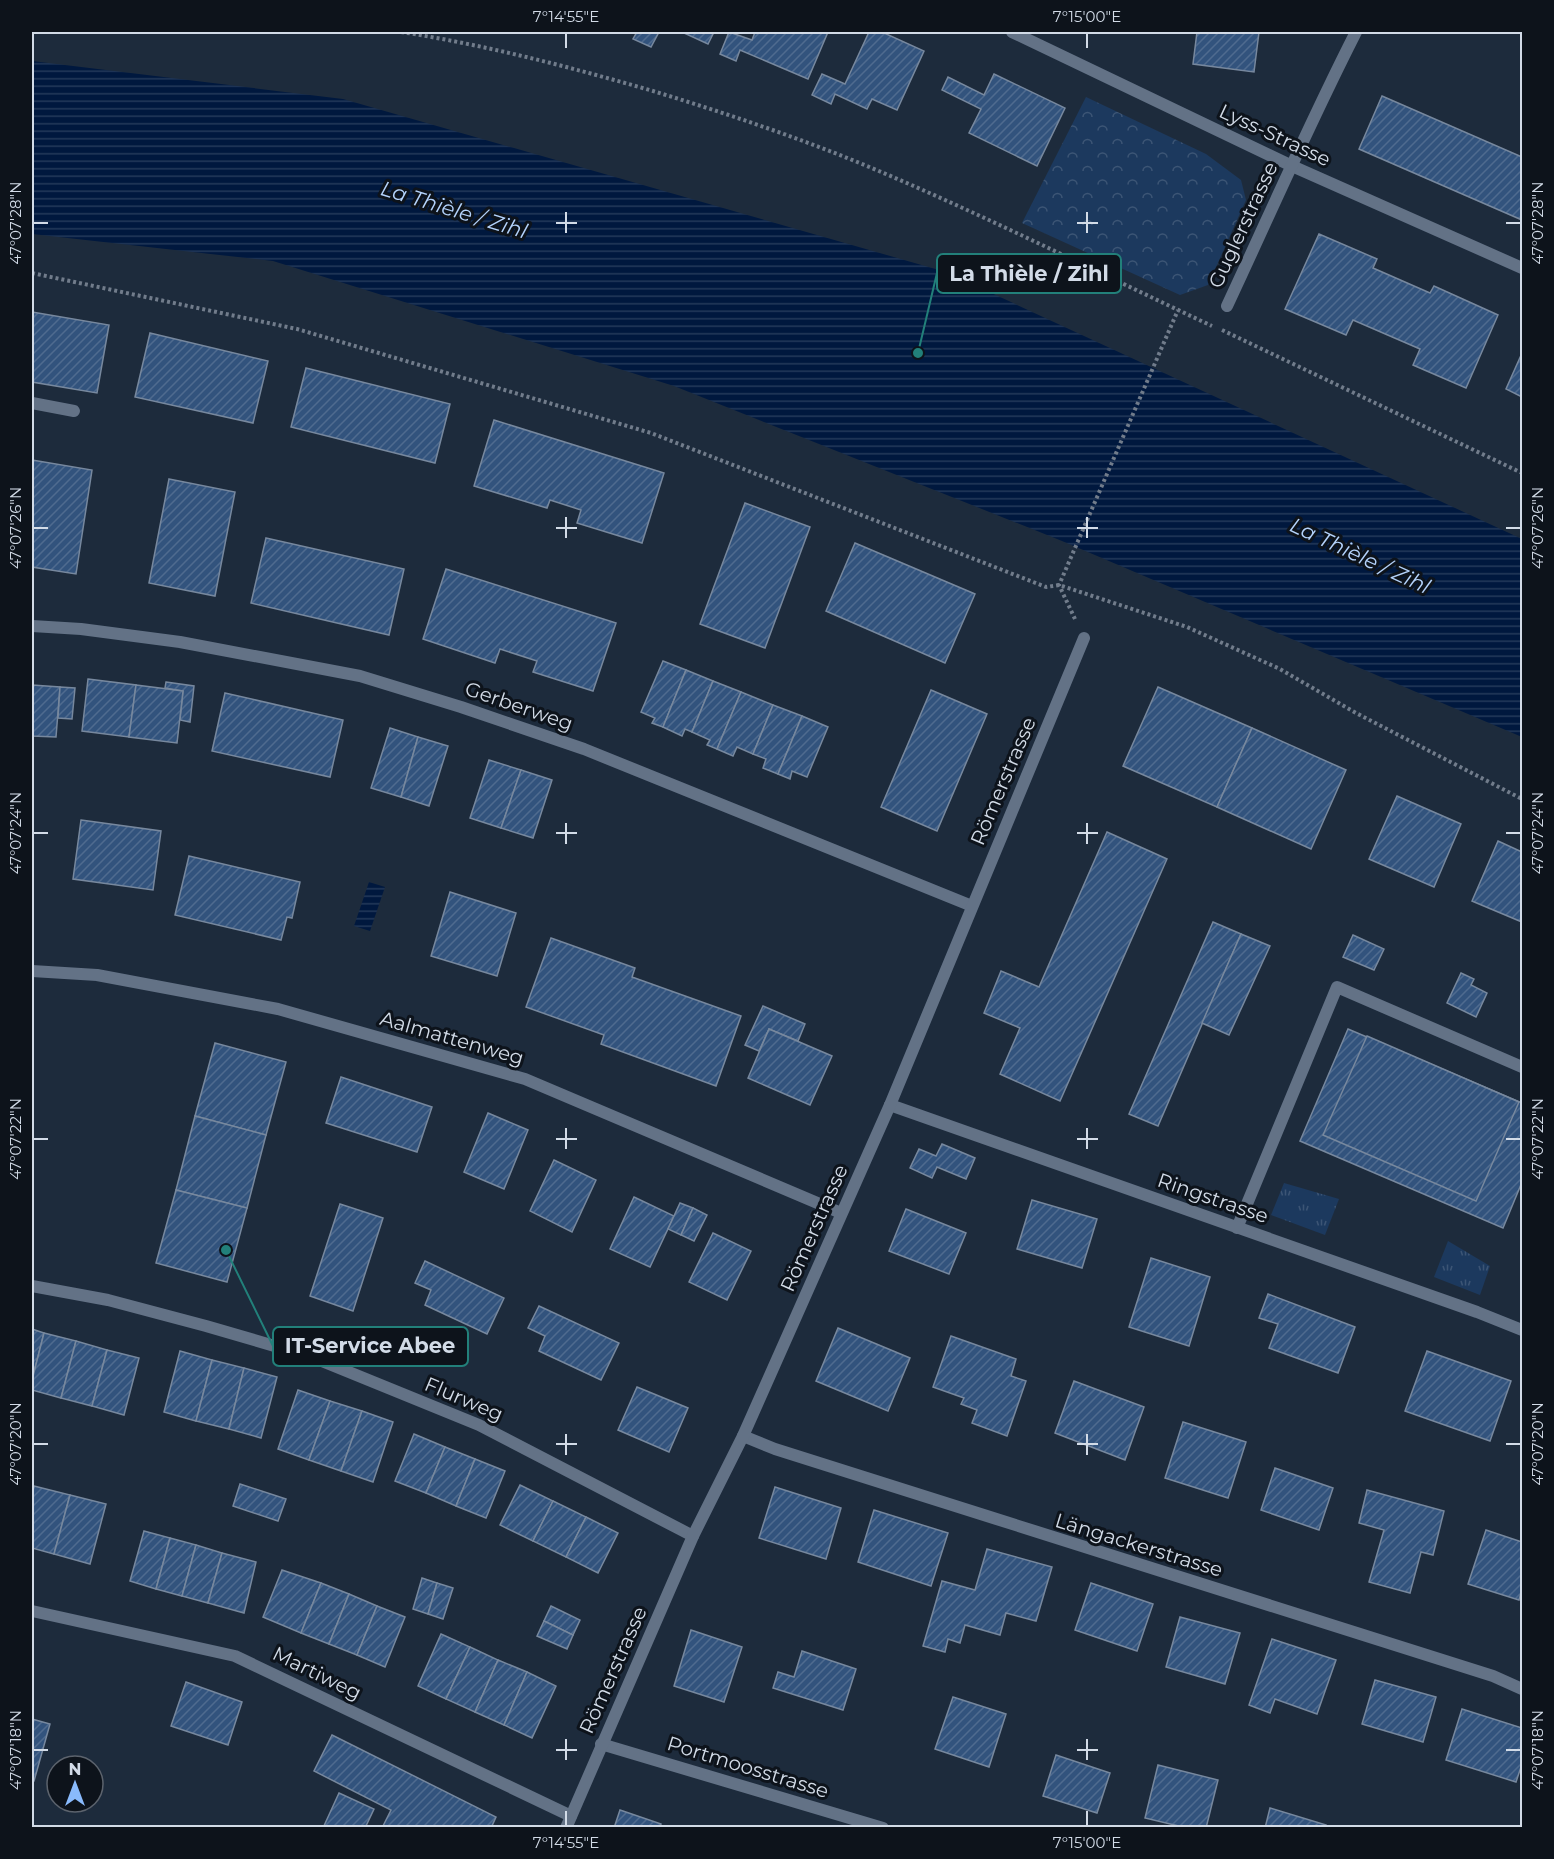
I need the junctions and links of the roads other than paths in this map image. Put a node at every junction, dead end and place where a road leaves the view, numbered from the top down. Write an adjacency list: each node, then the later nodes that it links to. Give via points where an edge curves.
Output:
1 (1012, 32): 3 (street, Lyss-Strasse)
2 (1356, 32): 3 (street, Guglerstrasse)
3 (1292, 166): 4 (street, Lyss-Strasse); 5 (street, Guglerstrasse)
4 (1522, 268)
5 (1227, 306)
6 (32, 403): 7 (street)
7 (74, 411)
8 (32, 626): 10 (street, Gerberweg, via 180,642 372,680 461,706 584,749)
9 (1084, 638): 10 (street, Römerstrasse)
10 (972, 906): 13 (street, Römerstrasse)
11 (32, 971): 14 (street, Aalmattenweg, via 97,975 278,1010 525,1079)
12 (1522, 1067): 15 (street, via 1337,987)
13 (890, 1105): 14 (street, Römerstrasse); 15 (street, Ringstrasse)
14 (842, 1213): 18 (street, Römerstrasse)
15 (1237, 1228): 17 (street, Ringstrasse)
16 (32, 1286): 19 (street, Flurweg, via 108,1300 312,1358 479,1425)
17 (1522, 1330)
18 (743, 1436): 19 (street, Römerstrasse); 21 (street, Längackerstrasse, via 964,1510 1493,1676)
19 (693, 1536): 22 (street, Römerstrasse)
20 (32, 1611): 23 (street, Martiweg, via 236,1656)
21 (1522, 1689)
22 (601, 1744): 23 (street, Römerstrasse); 24 (street, Portmoosstrasse)
23 (568, 1822)
24 (883, 1827)

